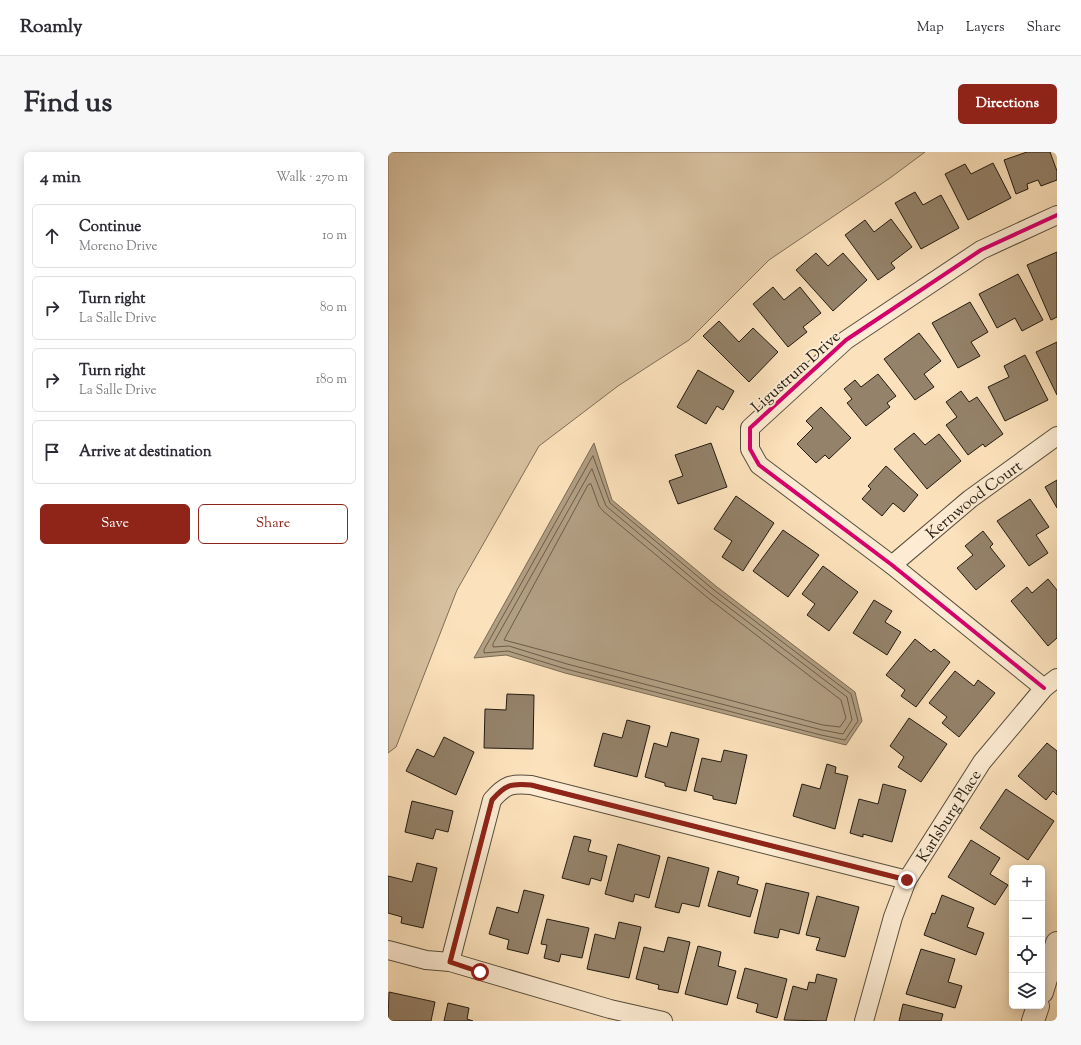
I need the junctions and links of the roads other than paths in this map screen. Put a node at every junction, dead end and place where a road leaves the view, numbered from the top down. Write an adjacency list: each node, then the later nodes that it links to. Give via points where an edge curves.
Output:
1 (1057, 215): 3 (street, Ligustrum Drive, via 981,250 846,340 750,428 750,448 759,465)
2 (1057, 436): 3 (street, Kernwood Court, via 970,499)
3 (892, 565): 4 (street, Ligustrum Drive)
4 (1050, 683): 5 (street, Karlsburg Place, via 982,762)
5 (907, 880): 8 (street, via 531,785 518,784 505,787 492,800); 13 (street, Karlsburg Place, via 893,917)
6 (1057, 943): 9 (street)
7 (388, 950): 8 (street, via 426,960)
8 (450, 962): 11 (street)
9 (1045, 982)
10 (1037, 1009): 14 (street)
11 (608, 1015): 12 (street)
12 (663, 1021)
13 (864, 1021)
14 (1033, 1021)

